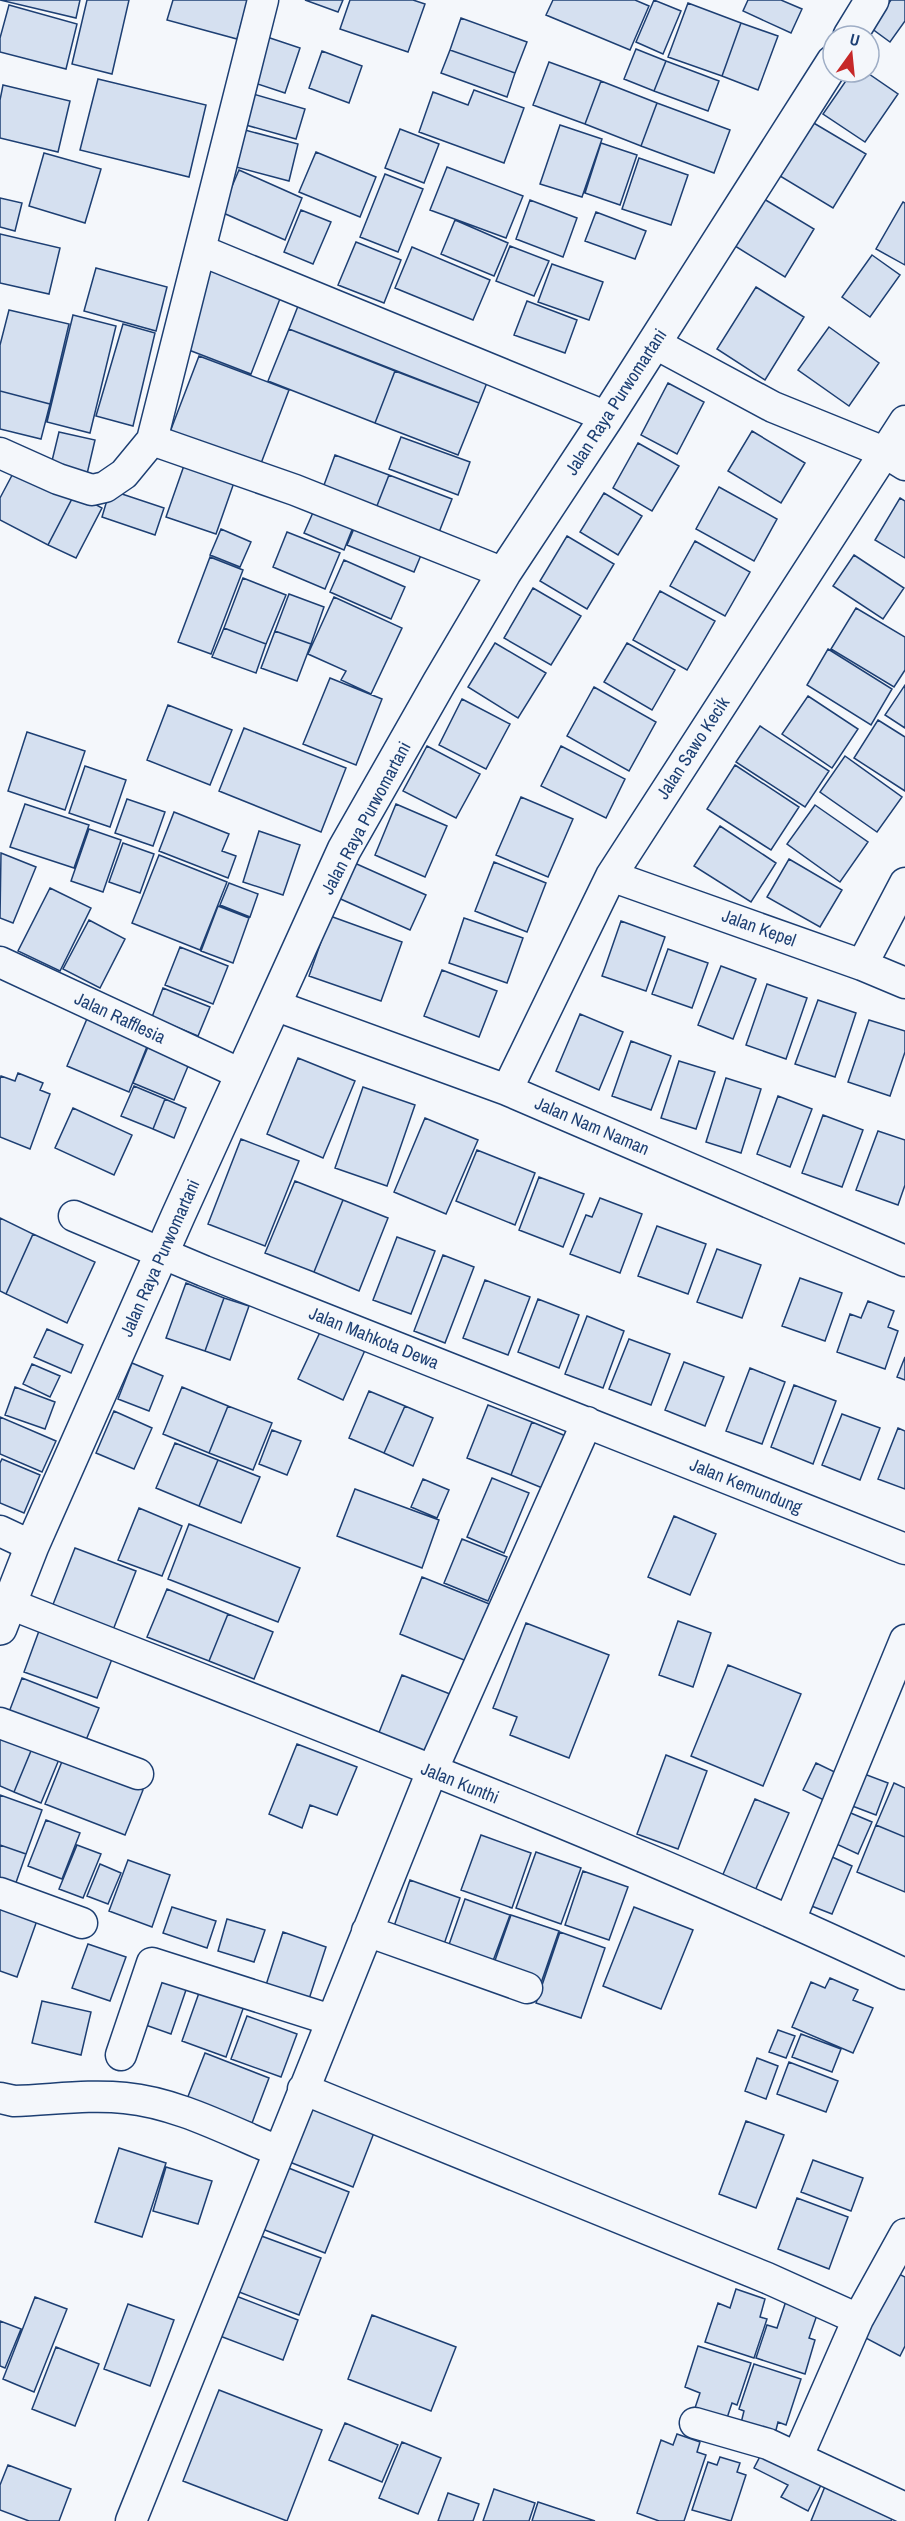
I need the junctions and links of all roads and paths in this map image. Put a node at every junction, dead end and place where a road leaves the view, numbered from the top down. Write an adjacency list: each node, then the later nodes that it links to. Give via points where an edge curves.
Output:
1 (263, 0): 5 (street)
2 (872, 0): 3 (street)
3 (857, 24)
4 (821, 81): 6 (street, Jalan Raya Purwomartani)
5 (200, 250): 7 (street); 9 (street)
6 (654, 343): 7 (street, Jalan Raya Purwomartani); 11 (street, via 773,407)
7 (607, 417): 12 (street, Jalan Raya Purwomartani)
8 (905, 421): 11 (street, Jalan Sawo Kecik)
9 (152, 441): 10 (street, via 124,474 105,487 92,490); 12 (street, via 295,490)
10 (0, 453)
11 (894, 458): 13 (street, Jalan Sawo Kecik)
12 (504, 573): 18 (street, Jalan Raya Purwomartani, via 344,850)
13 (611, 876): 16 (street, Jalan Kepel); 20 (street, Jalan Sawo Kecik)
14 (905, 883): 16 (street)
15 (0, 962): 19 (street, Jalan Rafflesia)
16 (862, 965): 17 (street, Jalan Kepel)
17 (905, 983)
18 (274, 1005): 19 (street, Jalan Raya Purwomartani); 20 (street, Jalan Nam Naman)
19 (241, 1074): 22 (street, Jalan Raya Purwomartani)
20 (507, 1090): 23 (street, Jalan Nam Naman)
21 (74, 1216): 22 (street, Jalan Mahkota Dewa)
22 (162, 1253): 24 (street, Jalan Mahkota Dewa); 26 (street, Jalan Raya Purwomartani)
23 (905, 1261)
24 (586, 1422): 27 (street, Jalan Kemundung); 31 (street)
25 (0, 1531): 26 (street)
26 (33, 1546): 28 (street, Jalan Raya Purwomartani)
27 (905, 1549)
28 (5, 1616): 31 (street, Jalan Kunthi)
29 (905, 1640): 34 (street)
30 (0, 1723): 32 (street)
31 (432, 1771): 34 (street, Jalan Kunthi); 36 (street)
32 (138, 1773)
33 (0, 1893): 35 (street)
34 (790, 1920): 37 (street, Jalan Kunthi)
35 (82, 1923)
36 (367, 1931): 38 (street); 39 (street)
37 (905, 1974)
38 (527, 1988)
39 (331, 2020): 40 (street, via 152,1963); 41 (street)
40 (122, 2055)
41 (303, 2089): 43 (street); 45 (street, via 767,2278)
42 (0, 2098): 43 (street, via 14,2101 124,2097 146,2101)
43 (278, 2151): 49 (street)
44 (904, 2240): 45 (street)
45 (858, 2319): 47 (street)
46 (695, 2423): 47 (street)
47 (798, 2456): 48 (street)
48 (905, 2508)
49 (131, 2521)

